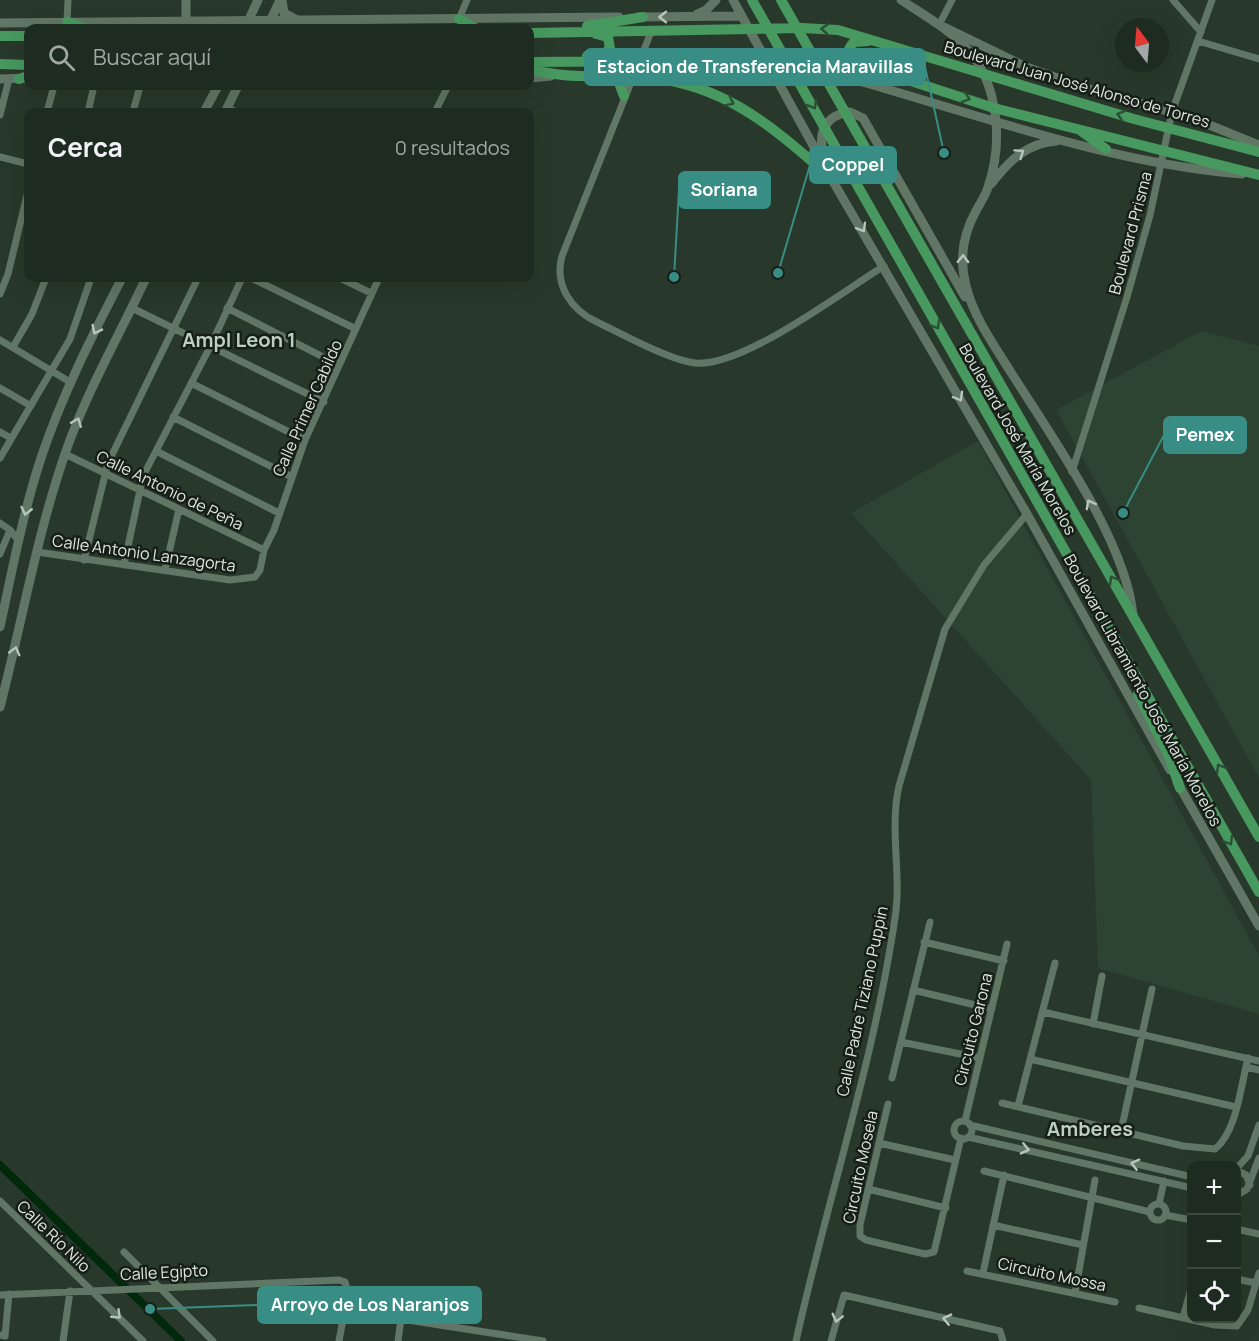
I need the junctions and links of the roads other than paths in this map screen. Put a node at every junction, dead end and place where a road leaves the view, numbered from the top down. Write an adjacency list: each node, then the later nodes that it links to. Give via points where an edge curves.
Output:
1 (68, 0): 19 (street)
2 (186, 0): 18 (street)
3 (258, 0): 24 (street)
4 (281, 0): 20 (street, via 286,15); 25 (street)
5 (468, 0): 17 (street)
6 (716, 0): 16 (street, via 706,10)
7 (733, 0): 14 (street, Boulevard Libramiento José María Morelos)
8 (752, 0): 142 (main road, Boulevard José María Morelos, one-way to 142)
9 (782, 0): 140 (main road, Boulevard José María Morelos, one-way to 9)
10 (901, 0): 28 (street, Boulevard Libramiento José María Morelos)
11 (952, 0): 28 (street)
12 (1173, 0): 33 (street)
13 (1212, 0): 33 (street, Boulevard Prisma)
14 (742, 16): 16 (street); 29 (street, Boulevard Libramiento José María Morelos)
15 (643, 17): 16 (street, one-way to 15); 17 (street); 30 (main road)
16 (686, 17)
17 (459, 20): 20 (street); 27 (main road)
18 (186, 21): 19 (street); 23 (street)
19 (67, 22): 21 (street); 22 (main road)
20 (308, 22): 26 (street)
21 (0, 23)
22 (73, 24)
23 (232, 24)
24 (247, 24)
25 (269, 24)
26 (282, 24)
27 (467, 24)
28 (939, 25): 48 (street, Boulevard Libramiento José María Morelos, via 971,53); 71 (street, via 1035,71)
29 (750, 30): 32 (main road, Boulevard Juan José Alonso de Torres); 39 (main road, Boulevard Juan José Alonso de Torres, one-way to 29, via 838,30); 40 (street, Boulevard Libramiento José María Morelos)
30 (555, 32): 31 (main road, Boulevard Juan José Alonso de Torres); 34 (main road, Boulevard Juan José Alonso de Torres)
31 (587, 32): 32 (main road, Boulevard Juan José Alonso de Torres); 42 (main road, via 608,38 610,49 597,55)
32 (651, 32): 44 (street)
33 (1201, 32): 37 (street, Boulevard Prisma)
34 (534, 33)
35 (0, 36): 36 (main road)
36 (24, 36)
37 (1198, 41): 38 (street); 71 (street, Boulevard Prisma)
38 (1259, 58)
39 (935, 59): 41 (main road, via 863,40 850,46); 48 (main road, Boulevard Juan José Alonso de Torres)
40 (766, 60): 41 (main road); 44 (main road); 54 (street, via 800,72); 87 (street, Boulevard Libramiento José María Morelos)
41 (846, 60): 54 (main road); 70 (main road, one-way to 70)
42 (534, 62)
43 (534, 62): 44 (main road)
44 (639, 62): 51 (street)
45 (0, 64): 46 (main road)
46 (24, 64)
47 (534, 71): 49 (main road)
48 (982, 74): 70 (street, Boulevard Libramiento José María Morelos); 75 (main road, Boulevard Juan José Alonso de Torres, one-way to 48)
49 (563, 75): 50 (main road); 53 (street)
50 (604, 76): 51 (main road); 62 (main road, via 619,82)
51 (633, 76): 62 (street); 87 (main road, one-way to 87, via 683,84 732,102 787,138)
52 (17, 78): 72 (street)
53 (534, 78)
54 (852, 79): 73 (street)
55 (53, 90): 64 (street)
56 (93, 90): 65 (street)
57 (139, 90): 66 (street)
58 (209, 90): 63 (street)
59 (216, 90): 63 (street)
60 (236, 90): 68 (street)
61 (446, 90): 69 (street)
62 (624, 96): 90 (street, via 559,265 566,295 593,320 672,356 710,363 737,354 782,330)
63 (211, 99): 67 (street)
64 (48, 108)
65 (89, 108)
66 (134, 108)
67 (208, 108)
68 (227, 108)
69 (437, 108)
70 (994, 108): 73 (street, Boulevard Libramiento José María Morelos); 74 (main road)
71 (1172, 112): 75 (street, Boulevard Prisma); 76 (street)
72 (0, 115)
73 (996, 122): 78 (street); 88 (street, Boulevard Libramiento José María Morelos)
74 (1076, 127): 80 (main road); 81 (main road)
75 (1168, 128): 81 (street, Boulevard Prisma); 82 (main road, Boulevard Juan José Alonso de Torres)
76 (1244, 138): 77 (street); 79 (street)
77 (1259, 139)
78 (1065, 140): 80 (street); 88 (street, one-way to 78, via 1019,153 1038,144)
79 (1259, 145)
80 (1106, 149): 84 (street)
81 (1164, 149): 84 (street, Boulevard Prisma); 86 (main road)
82 (1259, 152)
83 (0, 157): 85 (street)
84 (1162, 162): 86 (street, via 1197,170); 124 (street, Boulevard Prisma, via 1127,297)
85 (24, 163)
86 (1259, 175)
87 (831, 178): 90 (street, Boulevard Libramiento José María Morelos, one-way to 90); 104 (street, via 822,147 823,128 835,116 850,112 863,118)
88 (988, 188): 104 (street, Boulevard Libramiento José María Morelos, one-way to 88, via 963,273 964,243 967,228)
89 (24, 208): 101 (street)
90 (884, 266): 130 (street, Boulevard Libramiento José María Morelos, one-way to 130)
91 (44, 282): 108 (street)
92 (90, 282): 111 (street, via 77,322)
93 (120, 282): 112 (street, one-way to 112)
94 (144, 282): 102 (street)
95 (196, 282): 105 (street)
96 (240, 282): 103 (street)
97 (259, 282): 106 (street)
98 (348, 282): 100 (street)
99 (377, 282): 100 (street, Calle Primer Cabildo)
100 (371, 293): 106 (street, Calle Primer Cabildo)
101 (0, 294)
102 (132, 308): 105 (street); 122 (street, one-way to 102, via 91,389)
103 (227, 308): 109 (street); 110 (street)
104 (975, 315): 124 (street, Boulevard Libramiento José María Morelos)
105 (173, 328): 109 (street); 125 (street)
106 (356, 329): 110 (street, Calle Primer Cabildo)
107 (0, 340): 108 (street)
108 (13, 347): 111 (street)
109 (210, 347): 113 (street); 115 (street)
110 (339, 366): 115 (street, Calle Primer Cabildo)
111 (51, 370): 112 (street); 116 (street)
112 (70, 382): 133 (street, one-way to 133, via 41,458)
113 (191, 382): 117 (street); 120 (street)
114 (0, 388): 116 (street)
115 (324, 402): 120 (street, Calle Primer Cabildo)
116 (30, 406): 119 (street)
117 (173, 417): 121 (street); 126 (street)
118 (0, 432): 119 (street)
119 (12, 438): 123 (street)
120 (305, 440): 126 (street, Calle Primer Cabildo)
121 (156, 451): 127 (street); 129 (street)
122 (65, 454): 125 (street, Calle Antonio de Peña); 135 (street)
123 (0, 458)
124 (1072, 472): 140 (street, Boulevard Libramiento José María Morelos, one-way to 124, via 1124,569)
125 (104, 473): 127 (street, Calle Antonio de Peña); 137 (street)
126 (290, 476): 129 (street, Calle Primer Cabildo)
127 (139, 489): 128 (street, Calle Antonio de Peña); 138 (street)
128 (179, 508): 134 (street, Calle Antonio de Peña); 139 (street)
129 (279, 513): 134 (street, Calle Primer Cabildo)
130 (1027, 514): 144 (street, Boulevard Libramiento José María Morelos); 230 (street, Calle Padre Tiziano Puppin, via 984,565 945,629 899,786 895,918 873,1029)
131 (0, 523): 132 (street)
132 (10, 530): 133 (street); 136 (street)
133 (19, 541): 141 (street)
134 (264, 550): 139 (street, Calle Antonio Lanzagorta, via 255,577 240,580)
135 (37, 552): 137 (street, Calle Antonio Lanzagorta); 143 (street, one-way to 135)
136 (0, 554)
137 (84, 560): 138 (street, Calle Antonio Lanzagorta)
138 (124, 565): 139 (street, Calle Antonio Lanzagorta)
139 (165, 570)
140 (1133, 616): 145 (main road, Boulevard José María Morelos, one-way to 140)
141 (0, 627)
142 (1115, 641): 144 (main road); 146 (main road, Boulevard José María Morelos, one-way to 146)
143 (0, 707)
144 (1180, 788): 148 (street, Boulevard Libramiento José María Morelos)
145 (1259, 837)
146 (1259, 892)
147 (930, 922): 149 (street)
148 (1259, 926)
149 (924, 942): 151 (street); 155 (street)
150 (1007, 944): 151 (street, Circuito Garona)
151 (1004, 961): 156 (street, Circuito Garona)
152 (1055, 963): 157 (street)
153 (1102, 976): 158 (street)
154 (1152, 989): 159 (street)
155 (913, 990): 156 (street); 160 (street)
156 (992, 1009): 161 (street, Circuito Garona)
157 (1043, 1012): 158 (street); 163 (street)
158 (1093, 1024): 159 (street)
159 (1143, 1035): 162 (street); 168 (street)
160 (901, 1042): 161 (street); 167 (street)
161 (980, 1058): 173 (street, Circuito Garona)
162 (1248, 1058): 164 (street); 165 (street)
163 (1030, 1059): 168 (street); 171 (street)
164 (1259, 1061)
165 (1246, 1067): 166 (street); 172 (street)
166 (1259, 1070)
167 (892, 1078)
168 (1132, 1083): 172 (street); 175 (street)
169 (1002, 1103): 171 (street)
170 (888, 1104): 179 (street, Circuito Mosela)
171 (1018, 1106): 175 (street)
172 (1236, 1107): 175 (street, via 1226,1138 1215,1149 1183,1146)
173 (968, 1123): 176 (street); 177 (street, via 972,1132); 177 (street, via 955,1126 955,1133)
174 (1259, 1125): 183 (street, via 1248,1156)
175 (1122, 1131)
176 (999, 1132): 178 (street); 180 (street)
177 (964, 1138): 178 (street); 182 (street)
178 (997, 1142): 184 (street, one-way to 184)
179 (879, 1143): 182 (street); 193 (street, Circuito Mosela)
180 (1102, 1156): 184 (street); 188 (street, one-way to 180)
181 (1259, 1158): 191 (street)
182 (955, 1160): 198 (street)
183 (1241, 1164)
184 (1100, 1166): 190 (street)
185 (984, 1171): 187 (street)
186 (1241, 1172): 191 (street)
187 (1004, 1175): 195 (street); 203 (street)
188 (1187, 1176)
189 (1095, 1180): 195 (street)
190 (1164, 1181): 192 (street); 197 (street)
191 (1250, 1185): 194 (street)
192 (1187, 1187)
193 (868, 1189): 198 (street); 198 (street, Circuito Mosela, via 860,1236 886,1245 932,1254)
194 (1241, 1194)
195 (1092, 1197): 200 (street); 206 (street)
196 (0, 1201): 199 (street, Calle Río Nilo)
197 (1159, 1204): 200 (street); 201 (street, via 1166,1209)
198 (946, 1208)
199 (4, 1209): 214 (street, Calle Río Nilo)
200 (1150, 1212): 201 (street, via 1156,1220)
201 (1166, 1215): 202 (street)
202 (1187, 1219)
203 (993, 1225): 206 (street); 210 (street)
204 (1241, 1230): 205 (street)
205 (1259, 1234)
206 (1083, 1245): 216 (street)
207 (124, 1252): 213 (street)
208 (967, 1271): 210 (street, Circuito Mossa)
209 (1259, 1273): 212 (street)
210 (983, 1274): 216 (street, Circuito Mossa)
211 (1241, 1280): 212 (street)
212 (1256, 1283): 222 (street, via 1248,1310 1237,1326 1223,1327)
213 (158, 1286): 214 (street, Calle Egipto); 226 (street); 227 (street, Calle Egipto, via 330,1279 345,1282)
214 (90, 1289): 215 (street, Calle Egipto); 225 (street, Calle Río Nilo, one-way to 225)
215 (70, 1290): 217 (street, Calle Egipto); 224 (street)
216 (1075, 1293): 219 (street, Circuito Mossa)
217 (9, 1294): 218 (street, Calle Egipto); 223 (street)
218 (0, 1295)
219 (1115, 1302)
220 (1187, 1302): 222 (street)
221 (1139, 1308): 222 (street)
222 (1183, 1318)
223 (3, 1336)
224 (63, 1341)
225 (143, 1341)
226 (213, 1341)
227 (339, 1341)
228 (398, 1341): 229 (street, via 401,1319)
229 (541, 1341)
230 (796, 1341)
231 (831, 1341): 232 (street, one-way to 231, via 1000,1331 844,1295)
232 (1003, 1341)

